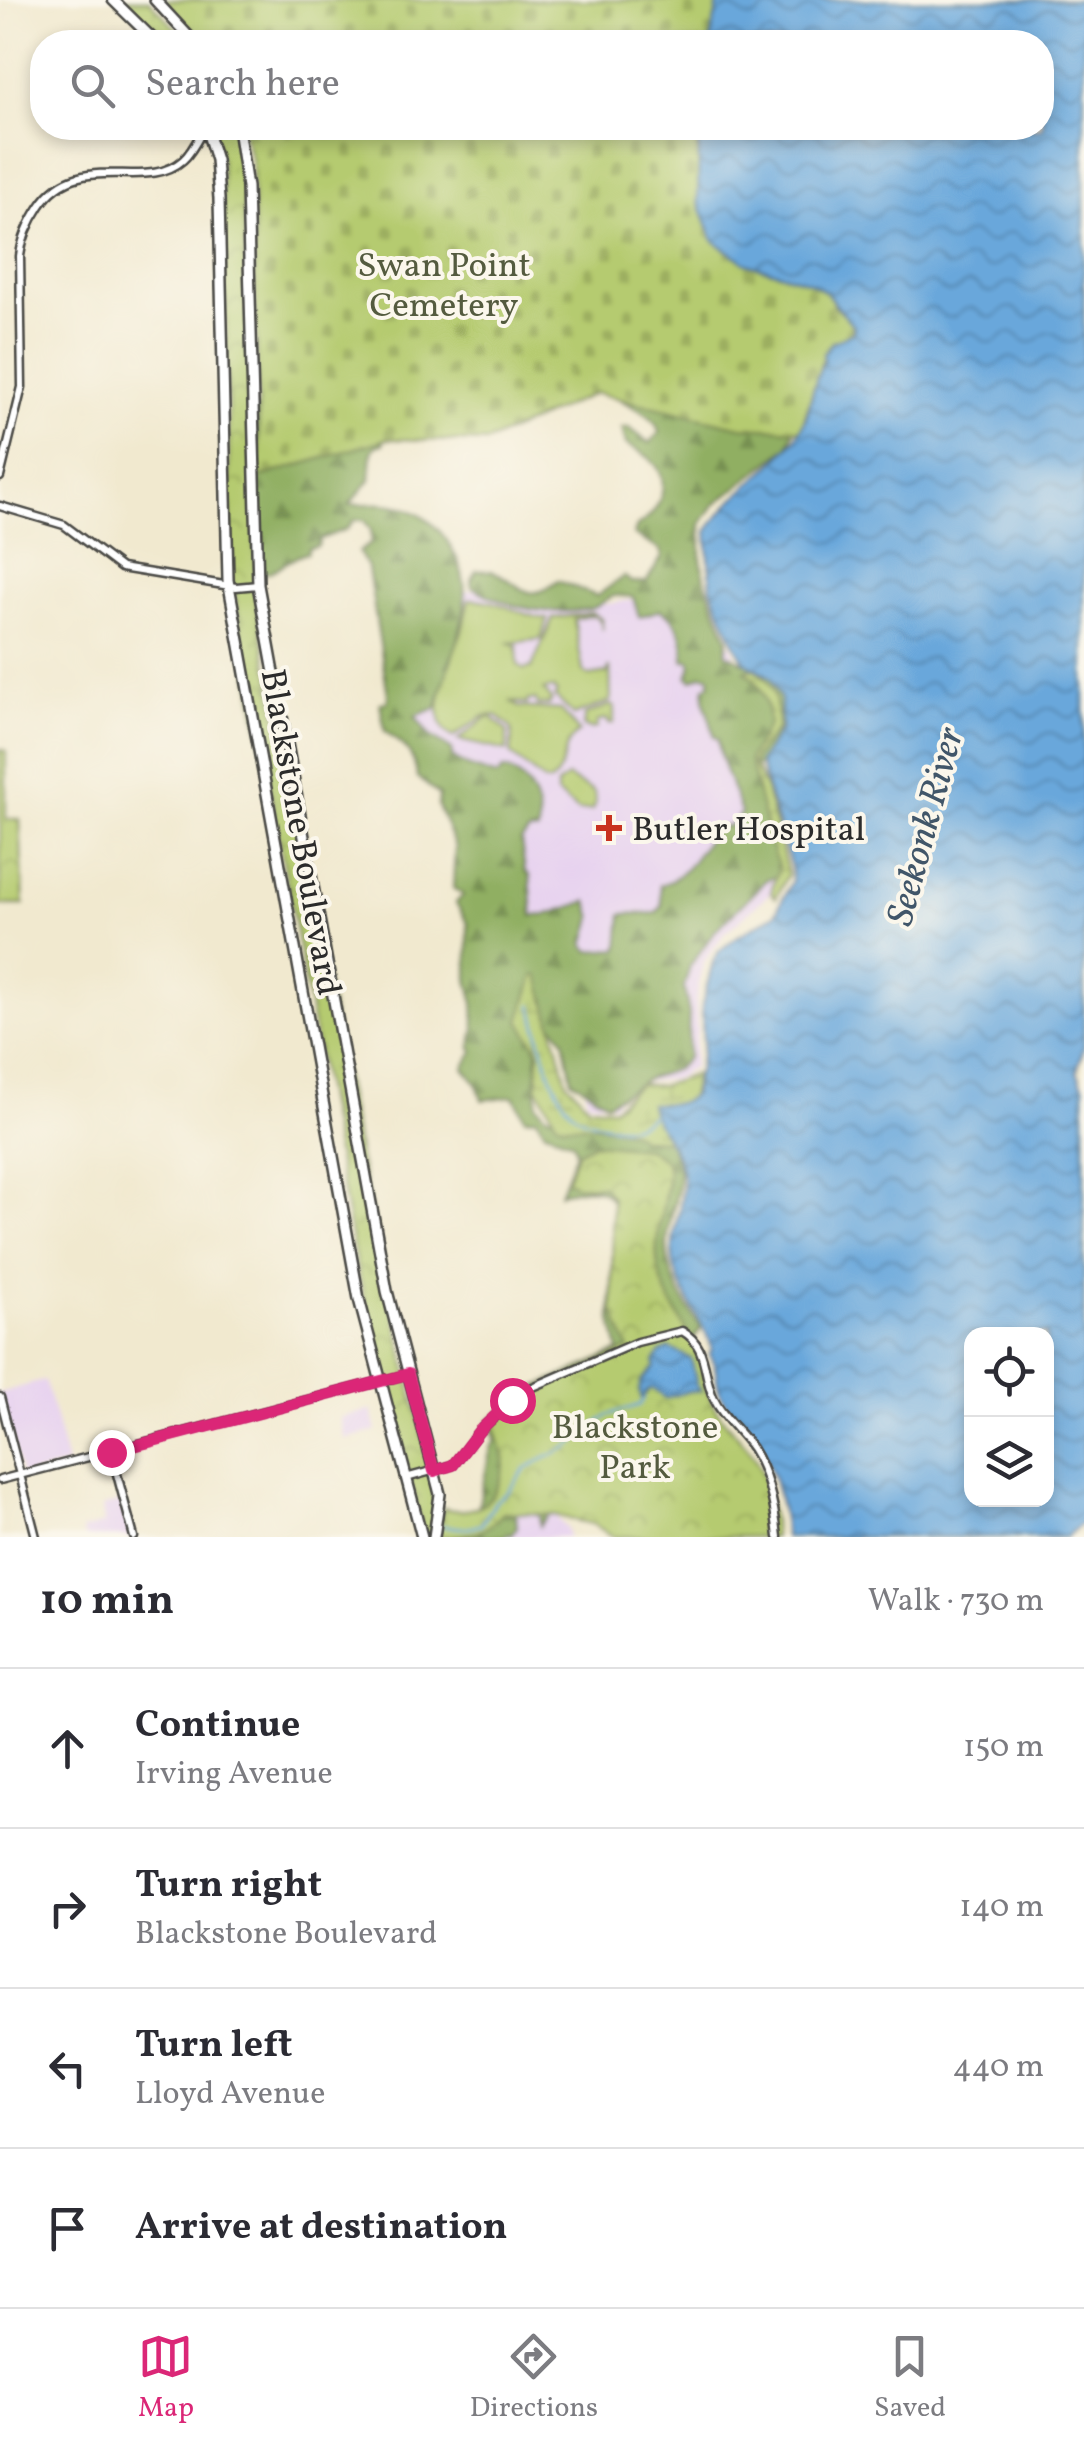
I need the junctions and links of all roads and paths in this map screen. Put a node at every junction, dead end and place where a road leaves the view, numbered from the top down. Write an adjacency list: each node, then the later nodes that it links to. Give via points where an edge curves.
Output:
1 (113, 0): 3 (main road)
2 (155, 0): 4 (main road)
3 (144, 30)
4 (183, 30)
5 (197, 140): 8 (street, via 183,160 158,171 74,178 36,211 20,256 22,387)
6 (208, 140): 11 (main road, Blackstone Boulevard, via 220,212)
7 (240, 140): 10 (main road, Blackstone Boulevard, via 248,187)
8 (0, 477)
9 (0, 506): 11 (street, via 64,525 120,568)
10 (258, 585): 11 (street); 12 (main road, Blackstone Boulevard, via 387,1291)
11 (229, 586): 13 (main road, Blackstone Boulevard, via 360,1298)
12 (408, 1374): 13 (street); 16 (main road, Blackstone Boulevard)
13 (382, 1382): 15 (street); 18 (main road, Blackstone Boulevard)
14 (0, 1397): 17 (street)
15 (111, 1452): 17 (street); 21 (street)
16 (434, 1471): 18 (street); 23 (main road, Blackstone Boulevard, via 440,1501); 24 (street, via 453,1465 479,1431 532,1388 637,1342 682,1331 698,1344 713,1398 761,1466)
17 (20, 1475): 19 (street); 20 (street)
18 (406, 1478): 22 (main road, Blackstone Boulevard)
19 (0, 1480)
20 (36, 1537)
21 (134, 1537)
22 (422, 1537)
23 (434, 1537)
24 (778, 1537)

